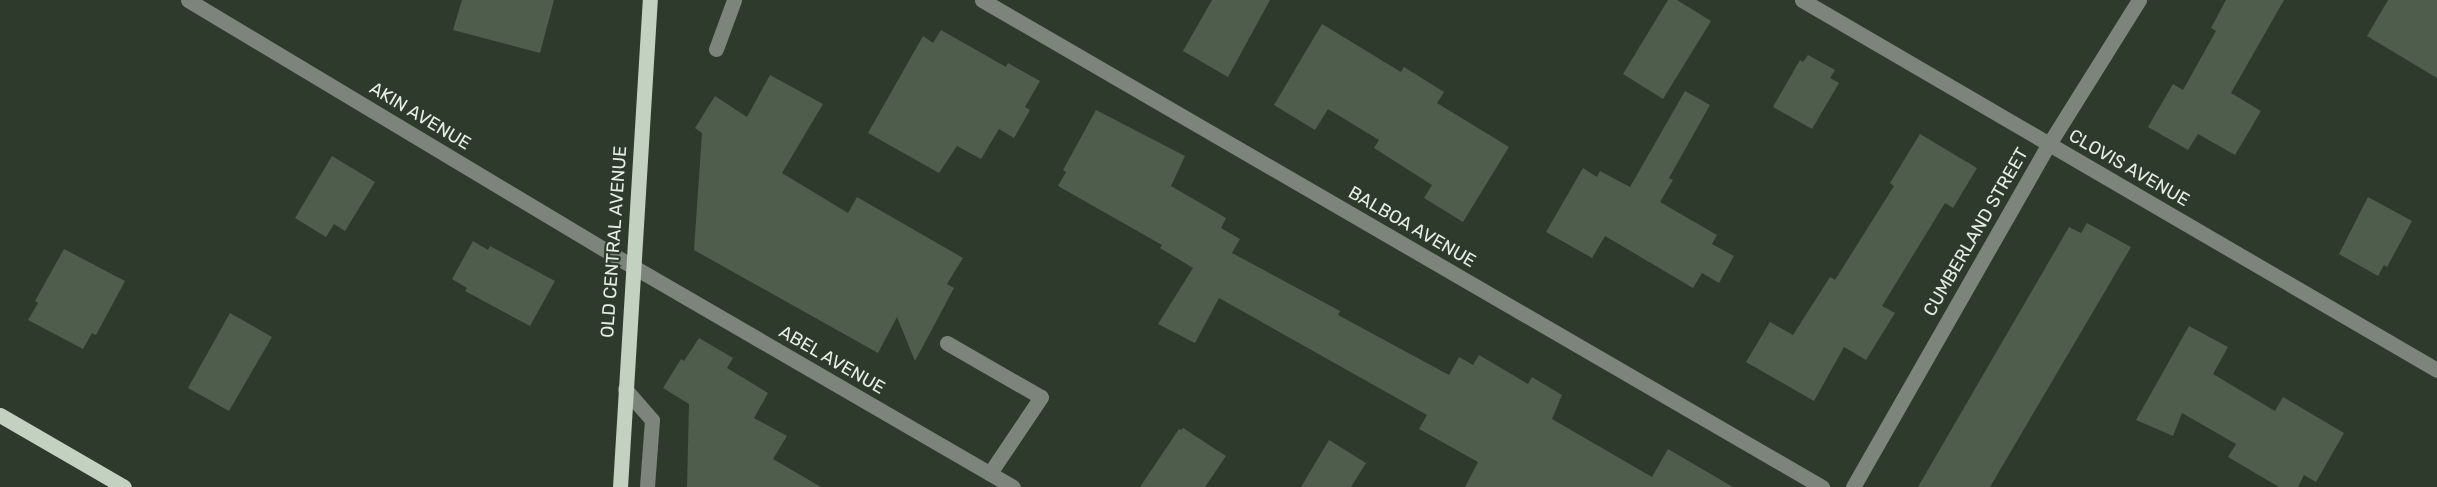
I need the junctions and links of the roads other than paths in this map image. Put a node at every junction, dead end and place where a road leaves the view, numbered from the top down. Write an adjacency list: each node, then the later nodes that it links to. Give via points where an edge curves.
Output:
1 (188, 0): 9 (street, AKIN AVENUE)
2 (650, 0): 9 (main road, OLD CENTRAL AVENUE)
3 (734, 0): 7 (street)
4 (982, 0): 19 (street, BALBOA AVENUE)
5 (1802, 0): 8 (street, CLOVIS AVENUE)
6 (2139, 0): 8 (street, CUMBERLAND STREET)
7 (716, 50)
8 (2049, 144): 11 (street, CLOVIS AVENUE); 20 (street, CUMBERLAND STREET)
9 (632, 266): 12 (main road, OLD CENTRAL AVENUE); 14 (street, ABEL AVENUE)
10 (947, 343): 14 (street, via 1041,397)
11 (2437, 370)
12 (625, 389): 16 (main road, OLD CENTRAL AVENUE); 17 (street, via 652,420)
13 (0, 415): 15 (main road)
14 (990, 473): 18 (street, ABEL AVENUE)
15 (124, 487)
16 (620, 487)
17 (647, 487)
18 (1013, 487)
19 (1822, 487)
20 (1853, 487)

